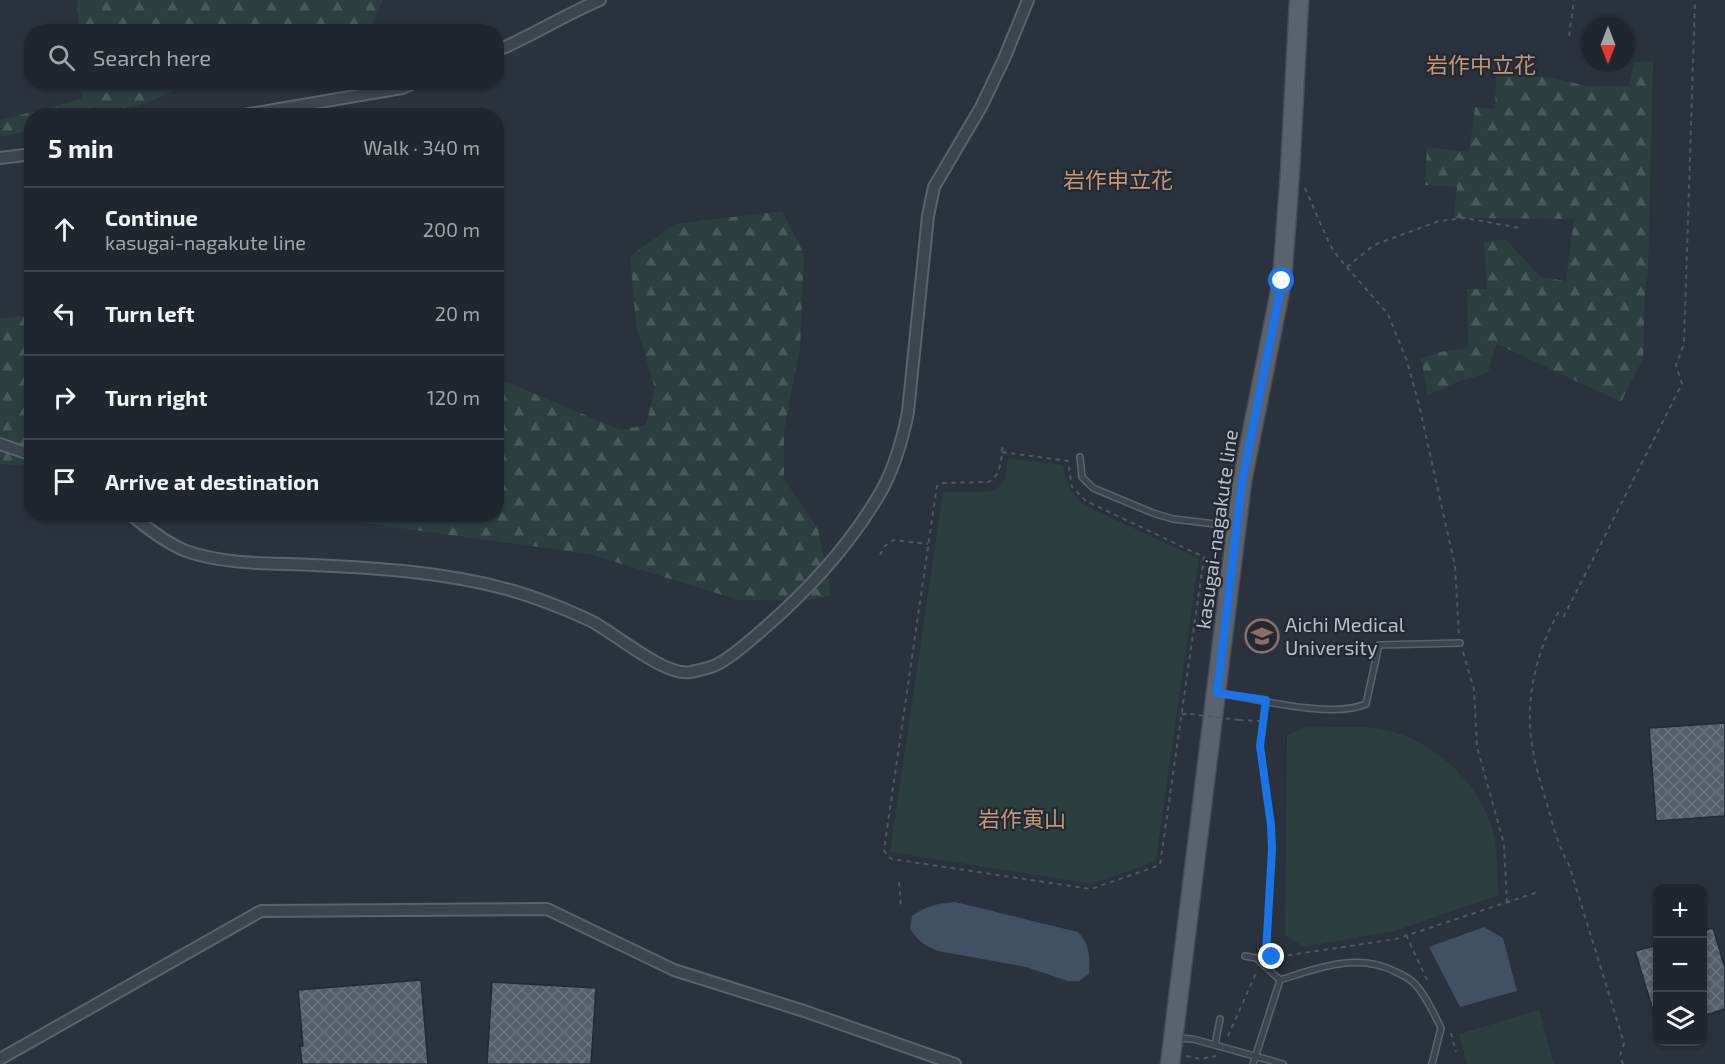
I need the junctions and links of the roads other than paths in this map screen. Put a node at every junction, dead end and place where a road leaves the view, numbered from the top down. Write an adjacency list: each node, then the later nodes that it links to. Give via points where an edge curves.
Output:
1 (600, 0): 4 (street)
2 (1028, 0): 12 (street, via 985,97 934,187 908,412 884,485 850,537 808,586 777,617 717,665 688,673 670,669 594,623 562,608 493,586 367,567 226,561 184,550)
3 (1299, 0): 13 (main road, kasugai-nagakute line, via 1282,281 1242,482)
4 (504, 48)
5 (390, 90): 6 (street)
6 (285, 108)
7 (24, 155): 8 (street)
8 (0, 158)
9 (0, 444): 10 (street)
10 (24, 452)
11 (1080, 457): 13 (lane, via 1082,477 1093,488 1173,519)
12 (140, 522)
13 (1237, 526): 15 (main road, kasugai-nagakute line)
14 (1460, 643): 15 (lane, via 1379,645 1366,704 1355,709 1328,709)
15 (1217, 693): 19 (main road, kasugai-nagakute line)
16 (1245, 956): 17 (lane, via 1256,958)
17 (1280, 980): 21 (lane); 27 (lane, via 1355,962 1380,964 1406,977 1427,1000 1441,1028)
18 (1220, 1019): 20 (lane)
19 (1174, 1038): 20 (lane); 24 (main road, kasugai-nagakute line)
20 (1215, 1045): 21 (lane)
21 (1256, 1056): 25 (lane); 26 (lane)
22 (0, 1059): 23 (street, via 261,911 547,909 674,970 815,1014)
23 (955, 1064)
24 (1170, 1064)
25 (1253, 1064)
26 (1283, 1064)
27 (1432, 1064)

